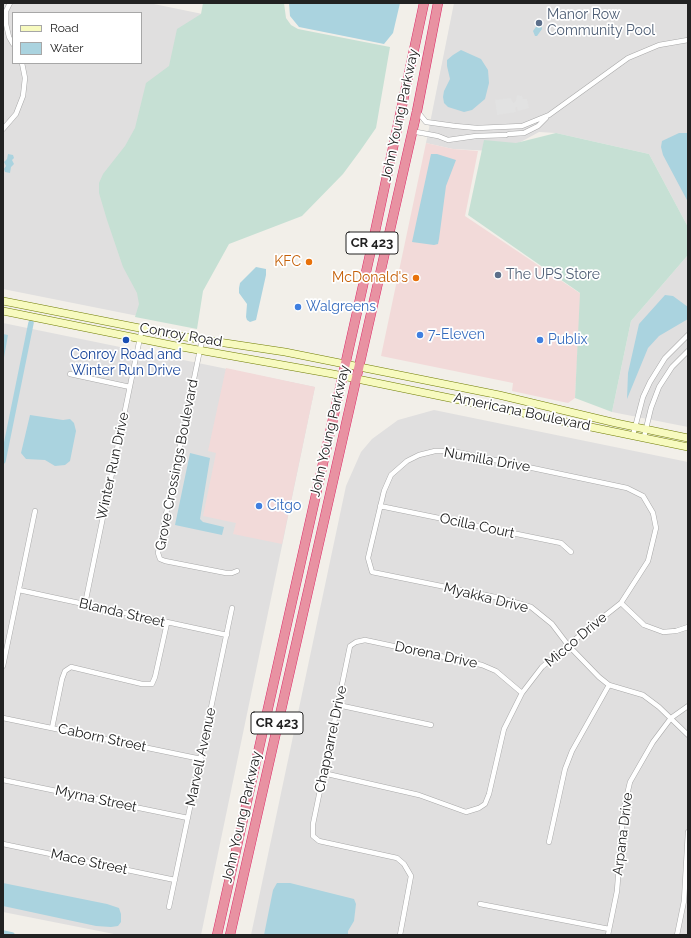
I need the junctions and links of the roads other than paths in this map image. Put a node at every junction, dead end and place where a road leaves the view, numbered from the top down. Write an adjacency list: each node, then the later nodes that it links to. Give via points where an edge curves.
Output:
1 (10, 3): 6 (street, via 6,11 6,24)
2 (424, 3): 4 (highway, John Young Parkway / CR 423)
3 (438, 3): 8 (highway, John Young Parkway / CR 423)
4 (419, 27): 10 (highway, John Young Parkway / CR 423); 12 (highway, via 421,46 405,124)
5 (688, 40): 9 (street, via 659,45 628,58)
6 (12, 42)
7 (22, 64): 11 (street, via 25,78 23,96 16,114)
8 (417, 111): 9 (street, via 426,122 477,128 522,126); 12 (highway, John Young Parkway / CR 423)
9 (549, 115): 12 (street, via 538,126 524,133 507,135 448,140)
10 (399, 122): 13 (highway, via 406,133); 22 (highway, John Young Parkway / CR 423)
11 (3, 129)
12 (411, 131): 13 (highway, John Young Parkway / CR 423)
13 (406, 156): 23 (highway, John Young Parkway / CR 423)
14 (3, 301): 16 (main road, Conroy Road)
15 (3, 311): 18 (main road, Conroy Road)
16 (142, 328): 18 (street, Winter Run Drive); 19 (main road, Conroy Road)
17 (688, 335): 32 (street, via 658,367 643,397)
18 (140, 338): 20 (main road, Conroy Road); 27 (street, Winter Run Drive)
19 (202, 340): 20 (street, Grove Crossings Boulevard); 22 (main road, Conroy Road)
20 (200, 350): 25 (main road, Conroy Road); 43 (street, Grove Crossings Boulevard, via 158,553 165,561 226,573)
21 (688, 351): 33 (street, via 672,367 659,387)
22 (345, 364): 23 (main road, Conroy Road); 25 (highway, John Young Parkway / CR 423)
23 (359, 367): 26 (highway, John Young Parkway / CR 423); 28 (main road, Americana Boulevard)
24 (70, 374): 27 (street)
25 (342, 376): 26 (main road, Conroy Road); 68 (highway, John Young Parkway / CR 423)
26 (356, 378): 29 (main road, Americana Boulevard); 71 (highway, John Young Parkway / CR 423)
27 (130, 387): 46 (street, Winter Run Drive)
28 (499, 395): 29 (main road, via 491,401); 30 (main road, Americana Boulevard)
29 (479, 404): 31 (main road, Americana Boulevard)
30 (558, 408): 31 (main road); 32 (main road, Americana Boulevard)
31 (556, 419): 34 (main road, Americana Boulevard)
32 (635, 427): 33 (main road, Americana Boulevard); 34 (street)
33 (646, 429): 35 (street); 36 (main road, Americana Boulevard)
34 (633, 435): 35 (main road, Americana Boulevard)
35 (644, 438): 37 (main road, Americana Boulevard)
36 (688, 438)
37 (688, 447)
38 (627, 488): 39 (street, Numilla Drive, via 452,451 435,451 407,461 391,476); 45 (street, Micco Drive, via 643,496 653,513 656,528 648,561)
39 (380, 506): 41 (street, Ocilla Court, via 561,543); 42 (street, Numilla Drive)
40 (35, 511): 44 (street)
41 (571, 552)
42 (368, 558): 51 (street, Myakka Drive, via 372,572 530,606 552,624)
43 (237, 571)
44 (19, 590): 46 (street, Blanda Street); 53 (street)
45 (621, 603): 49 (street, via 644,625 663,632); 51 (street, Micco Drive)
46 (85, 604): 48 (street, Blanda Street)
47 (232, 608): 50 (street, Marvell Avenue)
48 (167, 623): 50 (street, Blanda Street); 61 (street, via 152,684 142,684 71,667 65,670)
49 (688, 627)
50 (226, 635): 63 (street, Marvell Avenue)
51 (568, 645): 54 (street, Myakka Drive, via 588,667); 55 (street, Micco Drive, via 542,667)
52 (348, 653): 55 (street, Dorena Drive, via 350,646 365,640 482,665 496,671); 56 (street, Chapparrel Drive)
53 (3, 666)
54 (610, 685): 59 (street, Myakka Drive, via 643,695); 69 (street, via 572,751 565,769)
55 (522, 693): 64 (street, Micco Drive, via 504,729 485,804 472,811 466,812 419,795)
56 (338, 705): 60 (street); 64 (street, Chapparrel Drive)
57 (688, 706): 59 (street, Arpana Drive)
58 (3, 718): 61 (street, Caborn Street)
59 (671, 718): 62 (street, Myakka Drive); 75 (street, Arpana Drive, via 653,742 630,782 623,812 617,891)
60 (431, 725)
61 (52, 728): 63 (street, Caborn Street)
62 (688, 735)
63 (201, 759): 66 (street, Marvell Avenue)
64 (324, 774): 78 (street, Chapparrel Drive, via 313,824 313,836 319,841 397,858 404,864 411,876)
65 (3, 780): 66 (street, Myrna Street)
66 (188, 818): 72 (street, Marvell Avenue)
67 (688, 832): 80 (street, via 684,901)
68 (239, 835): 71 (highway, via 241,850); 76 (highway, John Young Parkway / CR 423)
69 (549, 842)
70 (3, 844): 72 (street, Mace Street)
71 (246, 858): 77 (highway, John Young Parkway / CR 423)
72 (175, 880): 74 (street, Marvell Avenue)
73 (480, 904): 75 (street)
74 (170, 907)
75 (609, 929): 79 (street, Arpana Drive)
76 (217, 935)
77 (230, 935)
78 (400, 935)
79 (608, 935)
80 (677, 935)

